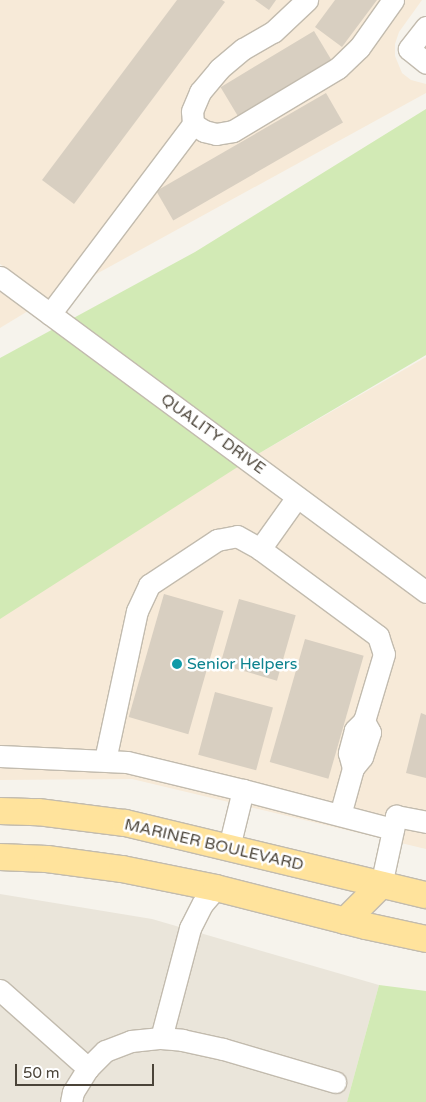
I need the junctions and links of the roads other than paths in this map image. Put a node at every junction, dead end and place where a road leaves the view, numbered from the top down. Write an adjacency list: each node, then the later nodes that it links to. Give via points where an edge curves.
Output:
1 (307, 0): 5 (street, via 274,32 243,49 219,69 200,92 192,111)
2 (393, 0): 5 (street, via 359,48 338,68 233,131 216,134)
3 (426, 27): 4 (street, via 409,49)
4 (426, 63)
5 (193, 124): 7 (street)
6 (0, 277): 7 (street, QUALITY DRIVE)
7 (50, 314): 8 (street, QUALITY DRIVE)
8 (297, 497): 9 (street); 10 (street, QUALITY DRIVE)
9 (260, 549): 12 (street, via 237,536 217,540 149,585 137,611); 15 (street, via 378,636 384,654 364,721 370,732 362,757 353,768)
10 (426, 592)
11 (0, 756): 12 (street)
12 (106, 760): 13 (street, via 127,762)
13 (243, 790): 15 (street); 18 (street)
14 (0, 812): 18 (main road, MARINER BOULEVARD, via 38,812 125,823)
15 (340, 815): 17 (street)
16 (426, 822): 17 (street, via 396,816)
17 (393, 829): 20 (street)
18 (229, 847): 20 (main road, MARINER BOULEVARD)
19 (0, 857): 21 (main road, via 47,859 122,869)
20 (381, 885): 22 (main road, MARINER BOULEVARD); 23 (main road)
21 (216, 888): 23 (main road); 26 (street, via 203,903 190,928)
22 (426, 895)
23 (345, 921): 24 (main road)
24 (426, 939)
25 (0, 990): 27 (street)
26 (162, 1038): 27 (street, via 131,1041 106,1051); 28 (street, via 223,1049)
27 (88, 1068): 29 (street, via 73,1092)
28 (335, 1082)
29 (71, 1102)

